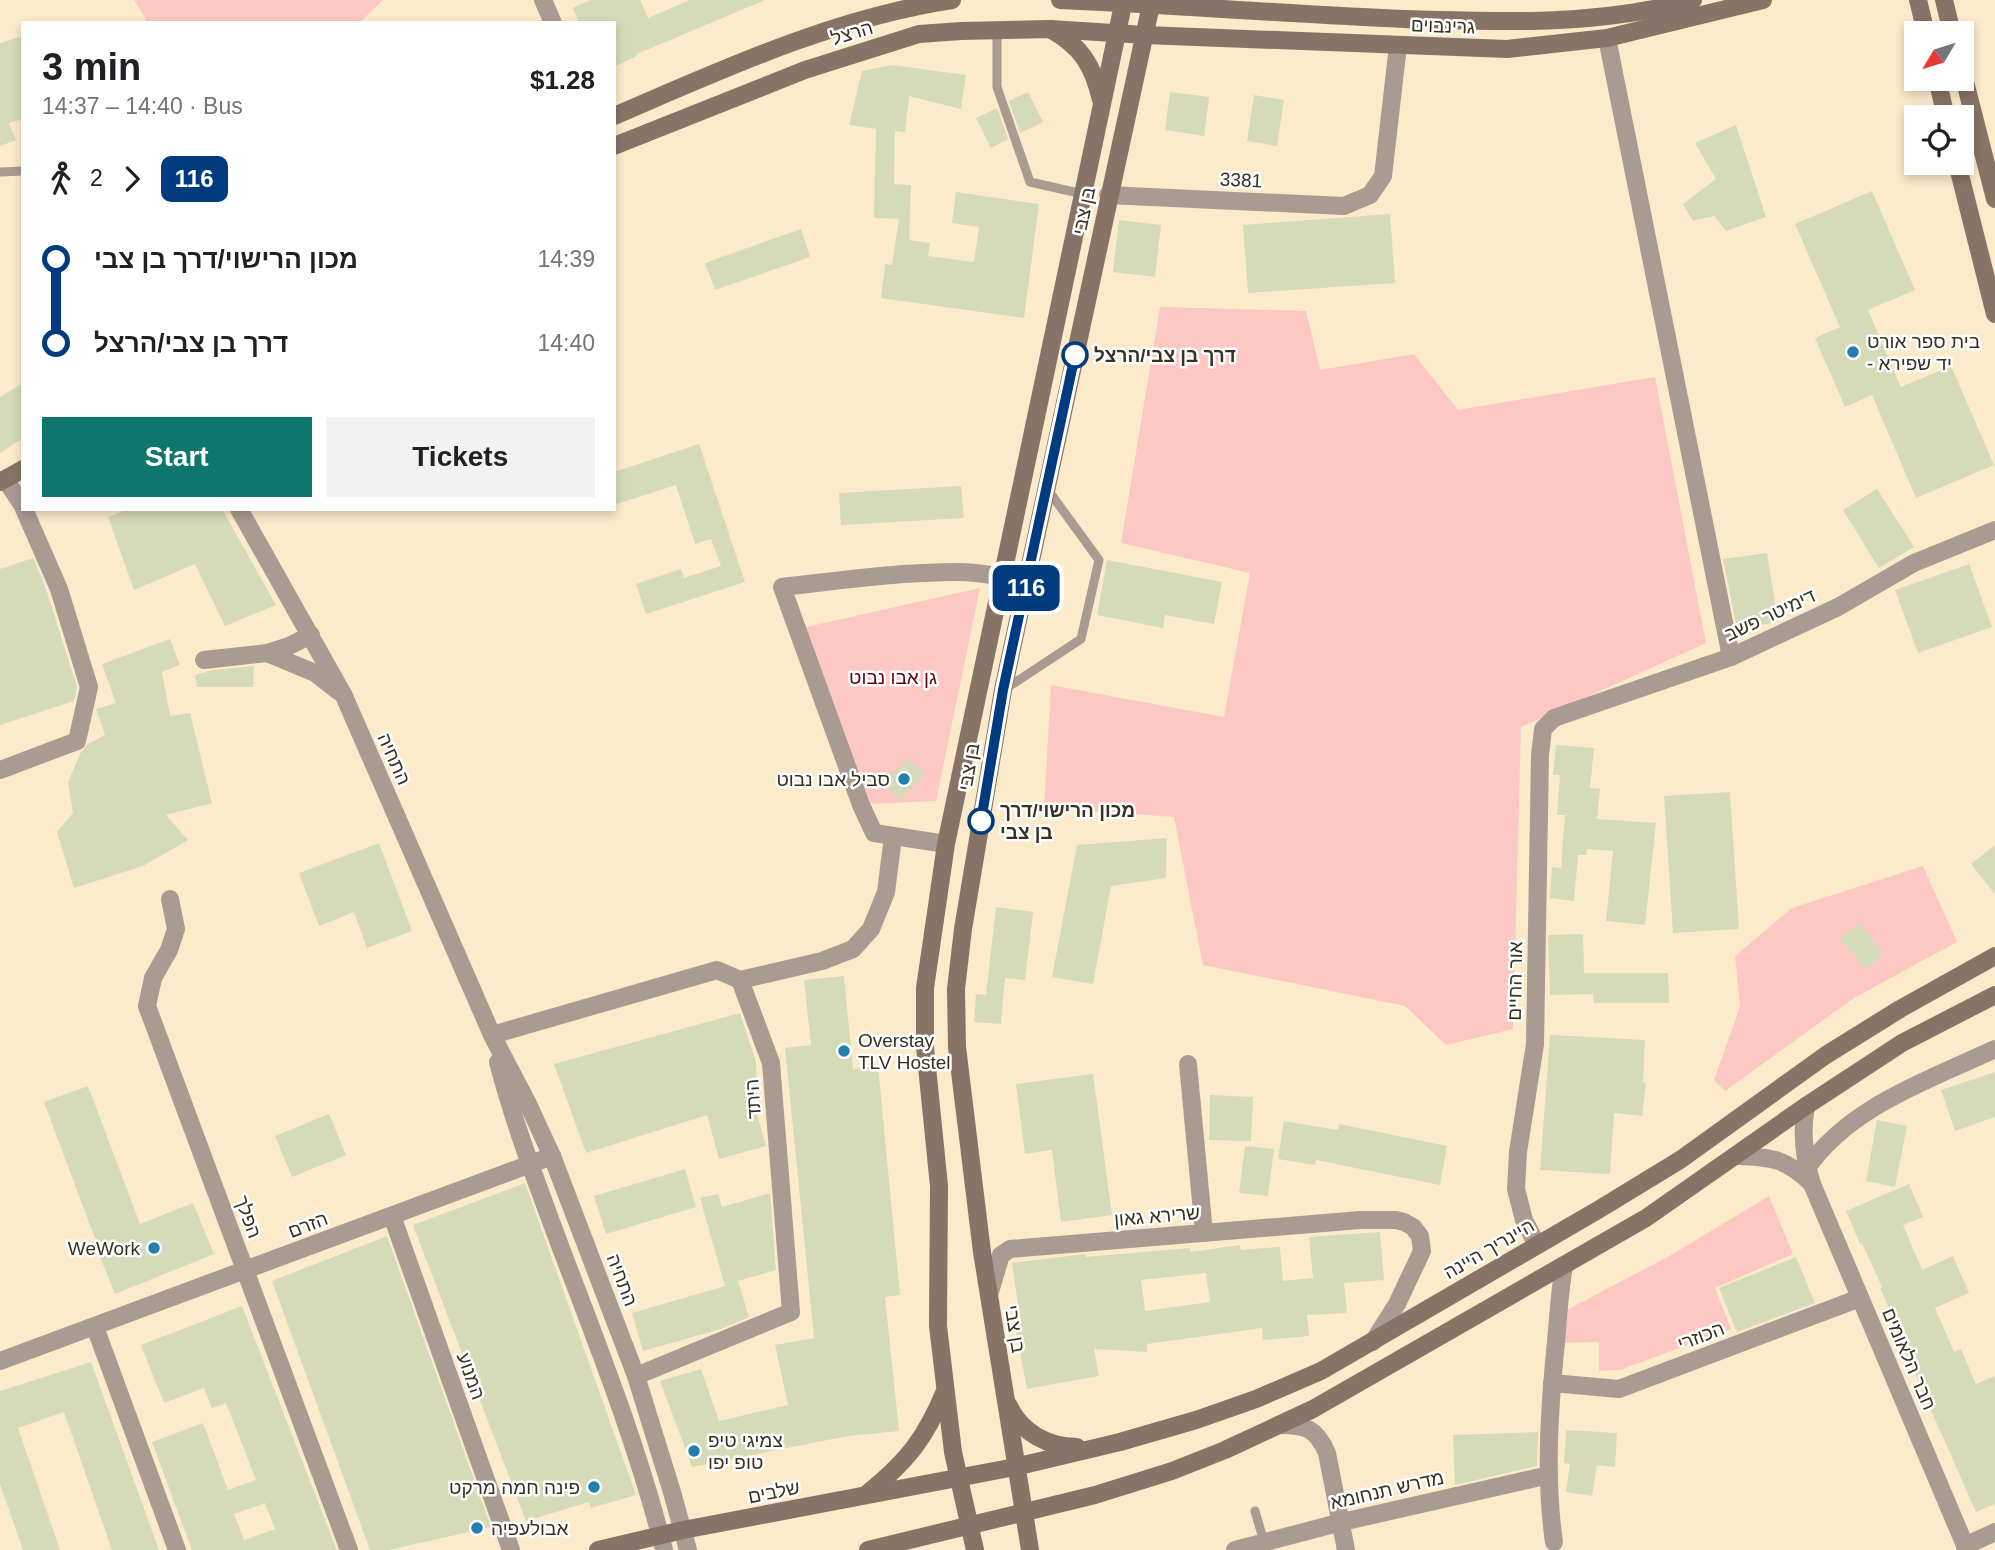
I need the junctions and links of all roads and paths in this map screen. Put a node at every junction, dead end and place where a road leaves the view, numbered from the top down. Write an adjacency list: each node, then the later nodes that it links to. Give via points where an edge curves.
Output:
1 (544, 0): 10 (street)
2 (952, 0): 21 (main road, הרצל, via 912,6 796,40)
3 (1060, 0): 8 (main road)
4 (1693, 0): 9 (main road, גרינבוים, via 1602,18 1503,23)
5 (1763, 0): 17 (main road, גרינבוים)
6 (1917, 0): 11 (main road)
7 (1944, 0): 12 (main road)
8 (1123, 2): 9 (main road, גרינבוים); 15 (main road, בן צבי)
9 (1151, 2): 16 (main road, בן צבי)
10 (552, 21)
11 (1923, 21)
12 (1949, 21)
13 (1050, 29): 14 (main road, הרצל); 15 (main road, הרצל); 20 (main road, via 1085,57)
14 (997, 30): 22 (main road, הרצל, via 919,34 864,50); 26 (lane, via 997,87 1030,181)
15 (1117, 32): 16 (main road, גרינבוים); 20 (main road, בן צבי)
16 (1145, 35): 18 (main road, גרינבוים); 27 (main road, בן צבי)
17 (1607, 38): 18 (main road, גרינבוים, via 1507,49); 40 (street)
18 (1398, 46): 27 (street, 3381, via 1383,176 1370,195 1344,206)
19 (1967, 91): 28 (main road)
20 (1103, 106): 26 (main road, בן צבי)
21 (621, 113): 22 (main road)
22 (616, 144)
23 (21, 171): 24 (lane)
24 (0, 172)
25 (1960, 175): 29 (main road)
26 (1083, 194): 37 (main road, בן צבי)
27 (1108, 195): 32 (main road, בן צבי)
28 (1995, 199)
29 (1995, 314)
30 (21, 470): 31 (main road)
31 (3, 480): 33 (street)
32 (1048, 489): 42 (main road, בן צבי); 42 (lane, via 1099,561 1081,639)
33 (21, 505)
34 (24, 511): 45 (street, via 59,589 89,687 77,741)
35 (240, 511): 38 (street, התחיה)
36 (1995, 530): 40 (street, דימיטר פשב, via 1914,563 1838,607)
37 (1002, 578): 46 (street, via 985,573 892,574 782,587 861,805 874,833); 47 (main road, בן צבי)
38 (311, 635): 39 (street); 43 (street, התחיה)
39 (267, 653): 41 (street); 43 (street, via 315,674)
40 (1731, 657): 44 (street, דימיטר פשב)
41 (204, 660)
42 (1003, 690): 65 (main road, בן צבי, via 956,989 957,1047)
43 (344, 696): 52 (street, התחיה)
44 (1554, 718): 62 (street, אור החיים, via 1543,729 1540,755 1535,1044 1516,1189)
45 (0, 770)
46 (893, 837): 47 (street); 50 (street, via 886,892 871,929 853,949)
47 (946, 844): 72 (main road, בן צבי, via 925,988 925,1048 939,1186 938,1326)
48 (170, 899): 64 (street, הפלך, via 176,929 153,978 147,1006)
49 (1995, 956): 62 (main road, היינריך היינה, via 1826,1055 1680,1160)
50 (740, 980): 52 (street, via 717,970); 70 (street, היתד, via 771,1063 791,1312)
51 (1995, 995): 55 (main road, via 1902,1043)
52 (492, 1035): 56 (street, התחיה); 58 (street, התחיה)
53 (1995, 1049): 59 (street, via 1848,1125 1834,1137)
54 (1188, 1064): 61 (street)
55 (1807, 1106): 57 (main road); 59 (street, חבר הלאומים, via 1803,1133)
56 (552, 1156): 58 (street, הזרם); 70 (street, התחיה)
57 (1738, 1156): 59 (street, חבר הלאומים, via 1783,1161); 63 (main road)
58 (529, 1164): 60 (street, הזרם); 86 (street, התחיה, via 612,1385)
59 (1810, 1176): 66 (street, חבר הלאומים)
60 (393, 1216): 64 (street, הזרם); 93 (street, המנוע)
61 (1204, 1233): 65 (street, שרירא גאון, via 1010,1249 1001,1255); 68 (street, שרירא גאון, via 1360,1220 1396,1220 1413,1227 1422,1251)
62 (1537, 1245): 68 (main road, היינריך היינה)
63 (1564, 1266): 71 (street); 74 (main road)
64 (245, 1271): 67 (street, הזרם); 92 (street, הפלך)
65 (989, 1295): 73 (main road, בן צבי)
66 (1860, 1298): 71 (street, הכוזרי, via 1619,1389); 90 (street, חבר הלאומים)
67 (95, 1327): 69 (street, הזרם); 91 (street)
68 (1373, 1342): 75 (main road, היינריך היינה, via 1256,1399)
69 (0, 1361)
70 (636, 1377): 84 (street, התחיה)
71 (1552, 1383): 77 (street)
72 (945, 1391): 78 (main road, בן צבי); 79 (main road, via 917,1445)
73 (1005, 1398): 75 (main road, via 1019,1423 1042,1440); 76 (main road, בן צבי)
74 (1280, 1425): 81 (main road, via 1172,1471); 82 (street, via 1308,1428 1323,1443)
75 (1098, 1448): 76 (main road, היינריך היינה)
76 (1015, 1467): 78 (main road, היינריך היינה); 81 (main road, בן צבי)
77 (1549, 1475): 82 (street, מדרש תנחומא); 88 (street)
78 (958, 1477): 79 (main road, שלבים); 83 (main road, בן צבי)
79 (865, 1496): 84 (main road, שלבים)
80 (1255, 1511): 87 (lane)
81 (1023, 1512): 83 (main road); 99 (main road, בן צבי)
82 (1342, 1522): 87 (street, מדרש תנחומא); 101 (street)
83 (969, 1526): 89 (main road); 98 (main road, בן צבי)
84 (684, 1530): 86 (main road, שלבים); 95 (street, התחיה)
85 (1995, 1532): 90 (street)
86 (662, 1542): 94 (main road, שלבים)
87 (1264, 1542): 100 (street, מדרש תנחומא)
88 (1554, 1542)
89 (892, 1545): 96 (main road); 97 (main road)
90 (1966, 1548)
91 (177, 1550)
92 (349, 1550)
93 (511, 1550)
94 (598, 1550)
95 (688, 1550)
96 (868, 1550)
97 (915, 1550)
98 (975, 1550)
99 (1030, 1550)
100 (1235, 1550)
101 (1346, 1550)

